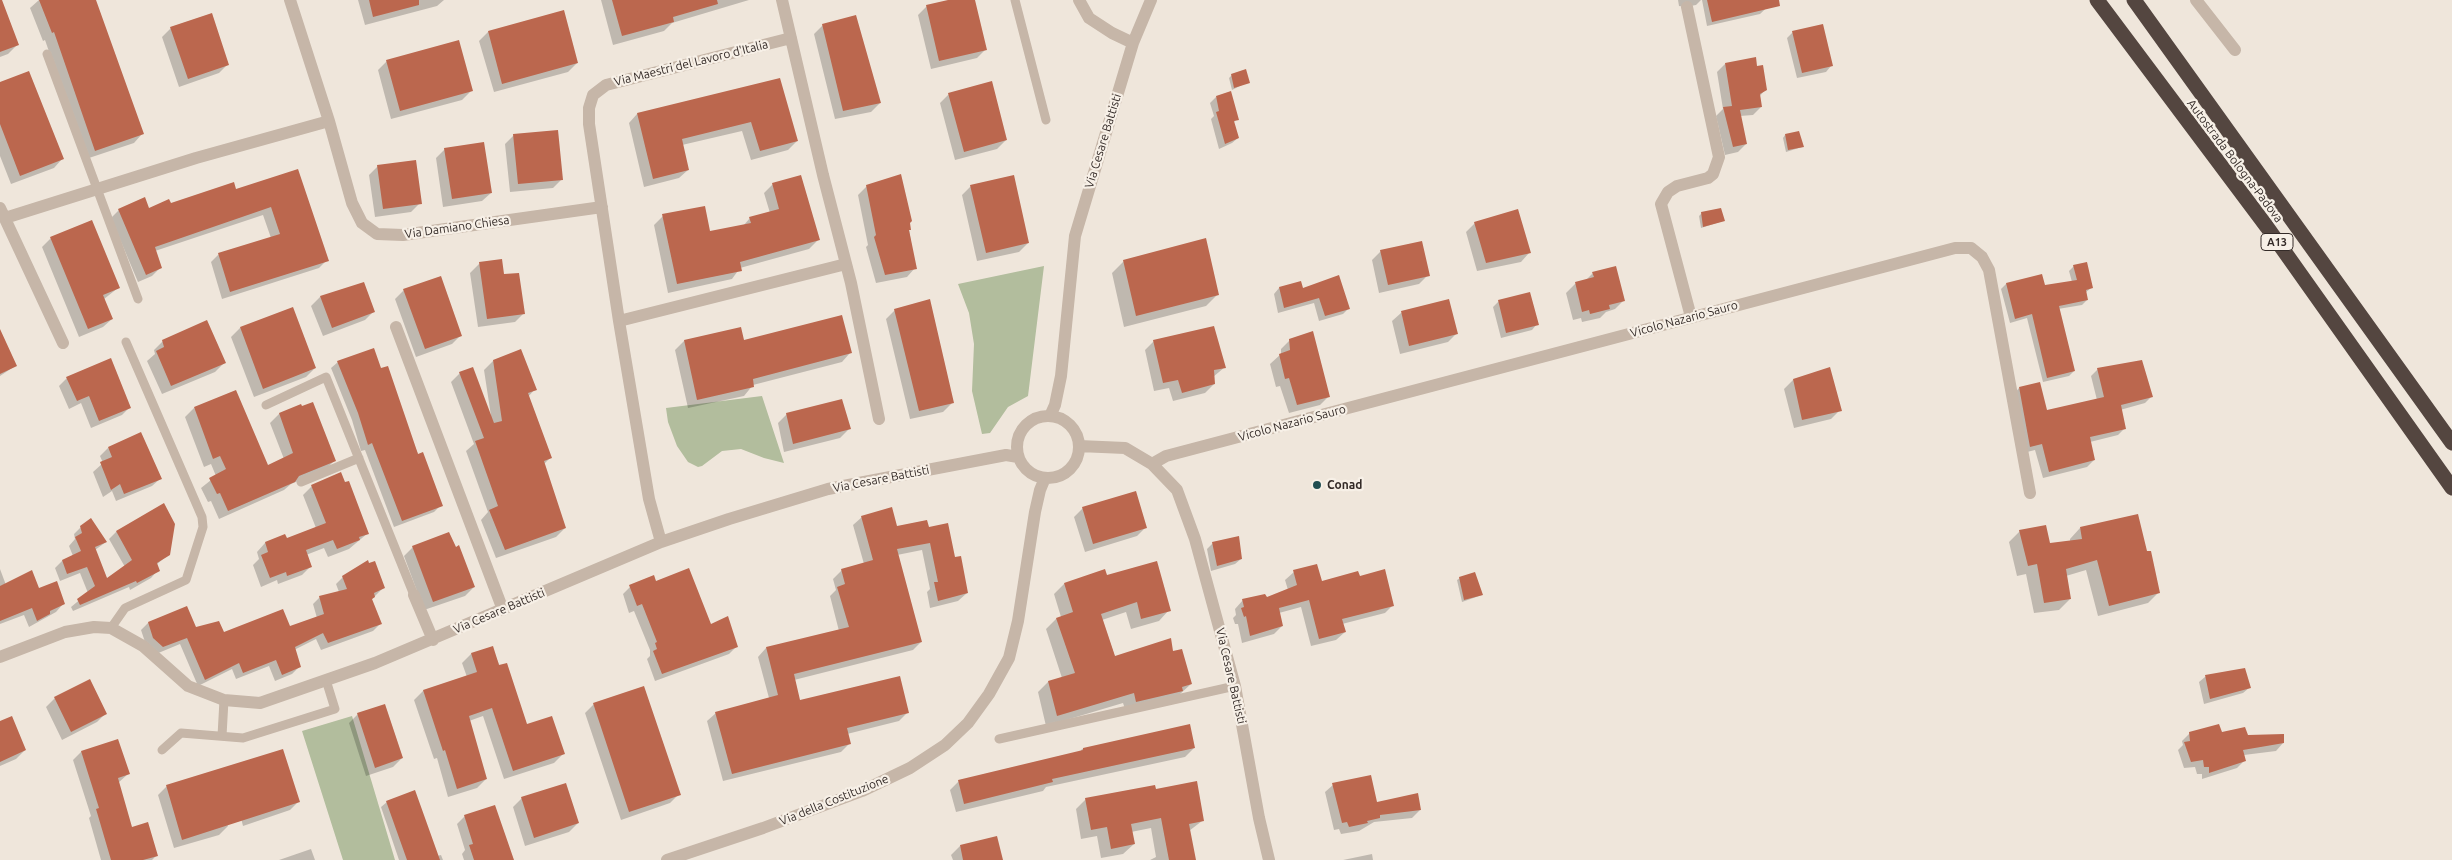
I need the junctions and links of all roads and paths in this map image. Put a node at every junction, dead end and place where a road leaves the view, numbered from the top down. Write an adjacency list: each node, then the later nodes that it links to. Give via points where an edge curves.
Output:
1 (290, 0): 15 (street, Via Damiano Chiesa)
2 (782, 0): 10 (street)
3 (1015, 0): 14 (lane)
4 (1079, 0): 11 (street, via 1089,18)
5 (1150, 0): 11 (street, Via Cesare Battisti)
6 (2097, 0): 36 (highway, Autostrada Bologna-Padova / A13, via 2266,227)
7 (2134, 0): 29 (highway, Autostrada Bologna-Padova / A13)
8 (2196, 0): 12 (street)
9 (1687, 7): 21 (street, via 1718,157 1713,174 1677,186 1668,192 1661,204)
10 (791, 38): 17 (street, Via Maestri del Lavoro d'Italia, via 606,85 593,95 589,124); 19 (street)
11 (1133, 43): 27 (street, Via Cesare Battisti, via 1075,236 1061,376)
12 (2235, 50)
13 (47, 54): 16 (lane)
14 (1046, 120)
15 (329, 122): 16 (street); 17 (street, Via Damiano Chiesa, via 352,203 362,223 377,234 403,235)
16 (97, 189): 18 (street); 20 (lane)
17 (602, 207): 22 (street)
18 (2, 213): 25 (street)
19 (846, 264): 22 (street); 28 (street)
20 (138, 299)
21 (1691, 317): 33 (street, Vicolo Nazario Sauro, via 1166,456); 37 (street, Vicolo Nazario Sauro, via 1954,248 1971,248 1982,257 1989,270)
22 (619, 321): 38 (street, via 649,499)
23 (396, 327): 40 (street)
24 (126, 342): 41 (lane, via 202,517 203,527 186,580 125,608)
25 (63, 343)
26 (266, 405): 32 (lane, via 326,377)
27 (1050, 416): 30 (street, via 1059,418 1073,429); 31 (street, via 1040,417 1023,428 1018,442)
28 (879, 419)
29 (2452, 443)
30 (1079, 446): 33 (street, Via Cesare Battisti, via 1125,448); 34 (street, via 1078,456 1069,470 1056,478)
31 (1018, 457): 34 (street, via 1028,472); 38 (street, Via Cesare Battisti, via 1006,455 828,489)
32 (359, 458): 35 (lane); 39 (lane)
33 (1152, 464): 45 (street, Via Cesare Battisti, via 1177,490 1195,539)
34 (1045, 478): 50 (street, Via della Costituzione, via 1035,512 1018,621 1008,658 989,694 968,722 945,745 910,768 862,791)
35 (301, 482)
36 (2452, 488)
37 (2030, 493)
38 (661, 542): 40 (street, Via Cesare Battisti)
39 (414, 595): 42 (street)
40 (503, 610): 42 (street, Via Cesare Battisti)
41 (111, 628): 43 (street, Via Cesare Battisti, via 94,626 65,632); 46 (street, Via Cesare Battisti, via 143,646 188,686)
42 (433, 640): 44 (street, Via Cesare Battisti)
43 (0, 656)
44 (326, 680): 46 (street, Via Cesare Battisti, via 260,703); 47 (lane, via 335,709 243,738)
45 (1235, 686): 48 (lane); 51 (street, Via Cesare Battisti)
46 (224, 700): 47 (lane)
47 (222, 736): 49 (lane, via 181,732)
48 (999, 739)
49 (162, 750)
50 (667, 860)
51 (1269, 860)

